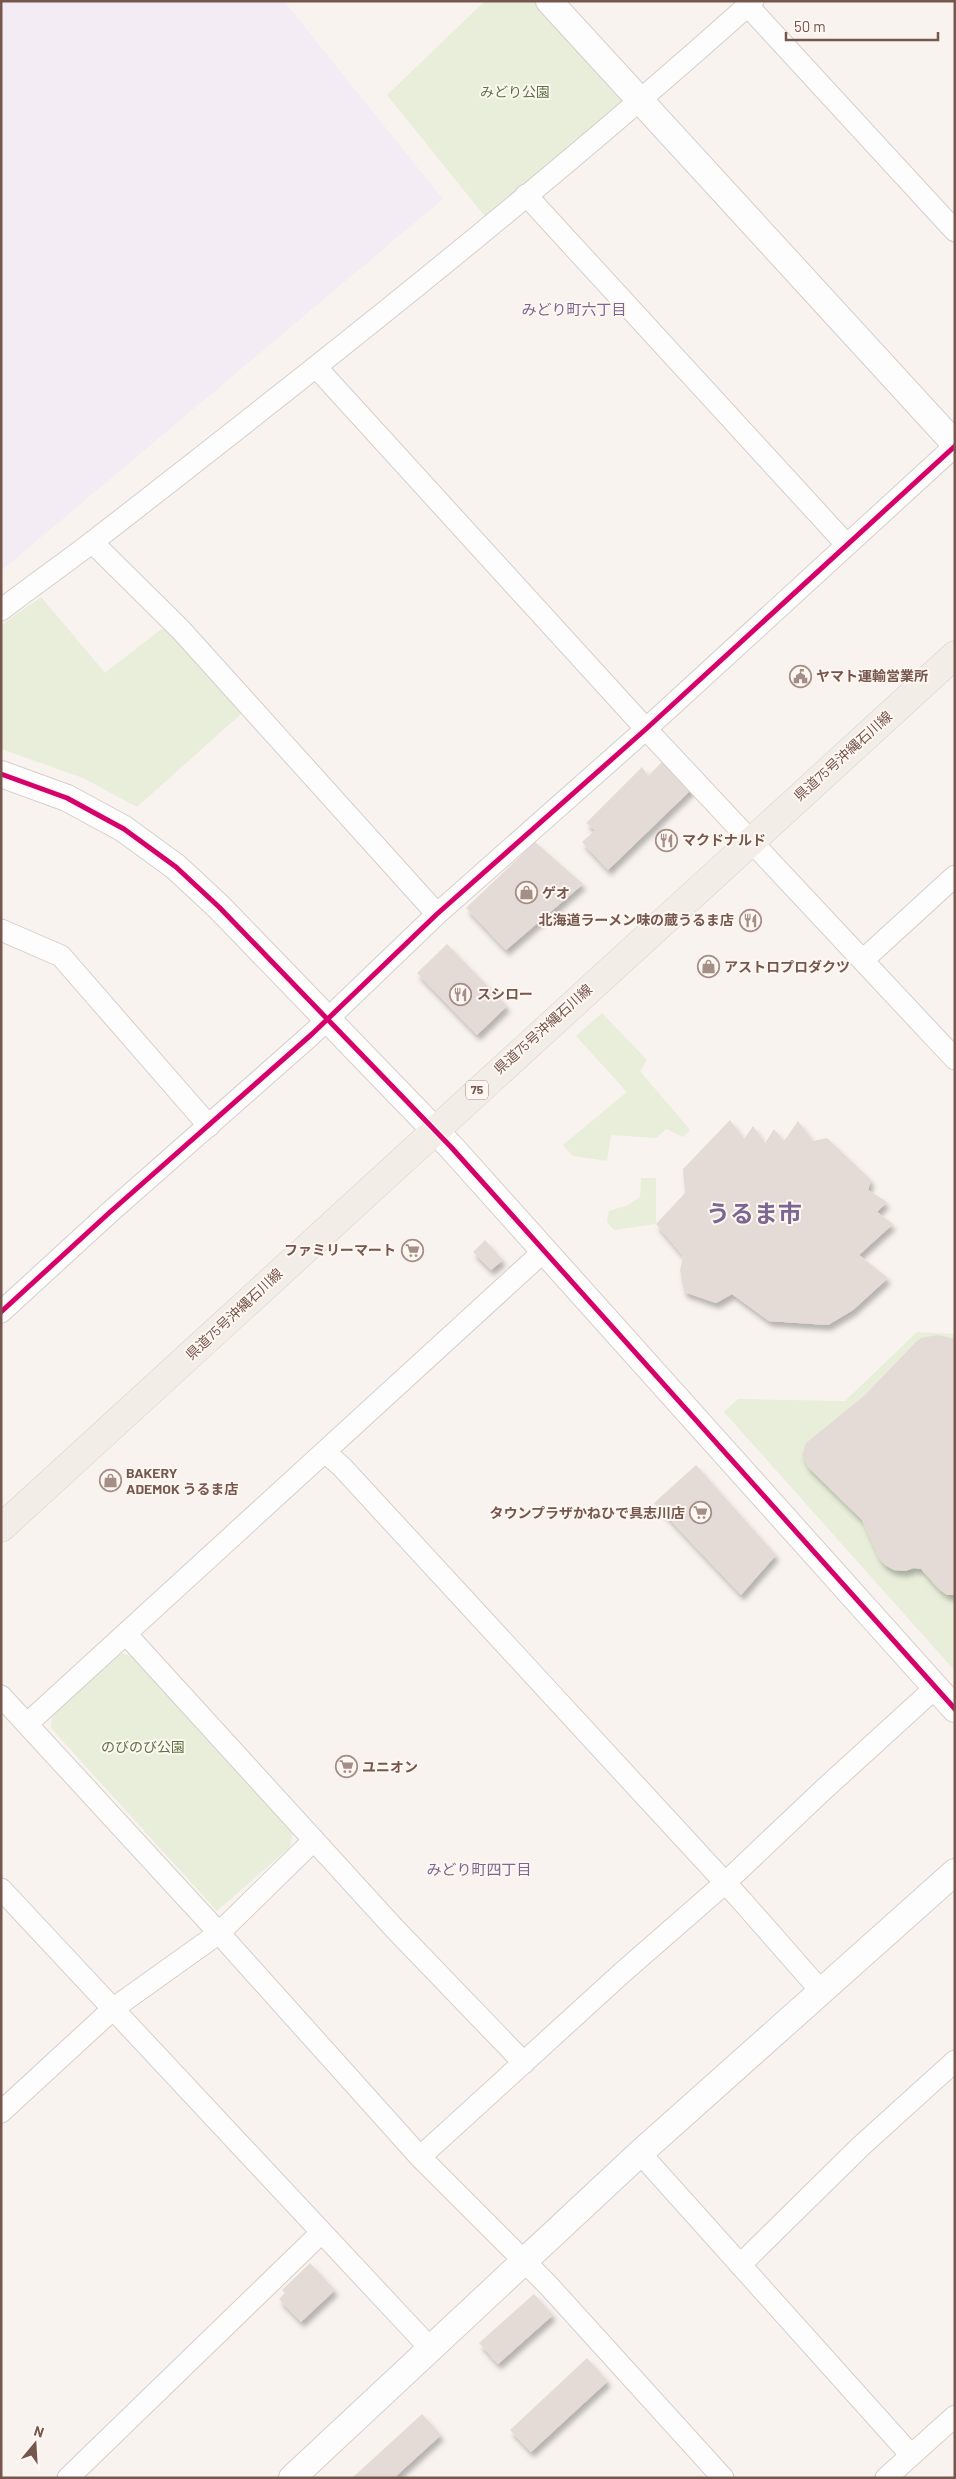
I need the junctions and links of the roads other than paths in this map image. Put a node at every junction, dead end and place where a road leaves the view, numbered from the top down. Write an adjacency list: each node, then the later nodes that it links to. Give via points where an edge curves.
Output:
1 (549, 1): 3 (street)
2 (751, 4): 3 (street); 5 (street)
3 (640, 101): 4 (street); 7 (street)
4 (526, 195): 6 (street); 9 (street)
5 (955, 231)
6 (316, 367): 8 (street); 12 (street)
7 (955, 445): 9 (street)
8 (92, 542): 10 (street); 16 (street, via 181,630)
9 (846, 544): 12 (street)
10 (1, 610)
11 (955, 655): 14 (main road, 県道75号沖縄石川線 / 75)
12 (646, 729): 14 (street); 16 (street)
13 (1, 774): 19 (street, via 67,798 154,850 214,901)
14 (750, 840): 18 (street); 22 (main road, 県道75号沖縄石川線 / 75)
15 (955, 876): 18 (street)
16 (437, 914): 19 (street)
17 (1, 930): 21 (street, via 61,956)
18 (863, 960): 20 (street)
19 (326, 1018): 21 (street); 22 (street)
20 (955, 1059)
21 (209, 1126): 24 (street)
22 (434, 1130): 23 (street); 26 (main road, 県道75号沖縄石川線 / 75)
23 (544, 1251): 25 (street); 28 (street)
24 (1, 1312)
25 (325, 1452): 27 (street); 34 (street)
26 (5, 1517)
27 (126, 1634): 31 (street); 32 (street)
28 (935, 1688): 30 (street); 34 (street)
29 (1, 1696): 31 (street)
30 (955, 1709)
31 (28, 1723): 36 (street)
32 (314, 1840): 36 (street); 40 (street)
33 (955, 1872): 37 (street)
34 (725, 1883): 37 (street); 40 (street)
35 (1, 1888): 38 (street)
36 (219, 1932): 38 (street); 43 (street)
37 (821, 1991): 42 (street)
38 (114, 2008): 41 (street); 44 (street)
39 (955, 2061): 46 (street, via 860,2146)
40 (524, 2063): 43 (street)
41 (1, 2112)
42 (640, 2153): 45 (street); 46 (street)
43 (420, 2158): 45 (street)
44 (321, 2233): 47 (street); 50 (street)
45 (523, 2260): 47 (street); 52 (street)
46 (740, 2265): 49 (street)
47 (430, 2348): 51 (street)
48 (955, 2416): 49 (street)
49 (910, 2454): 53 (street)
50 (68, 2478)
51 (292, 2478)
52 (723, 2478)
53 (886, 2478)

